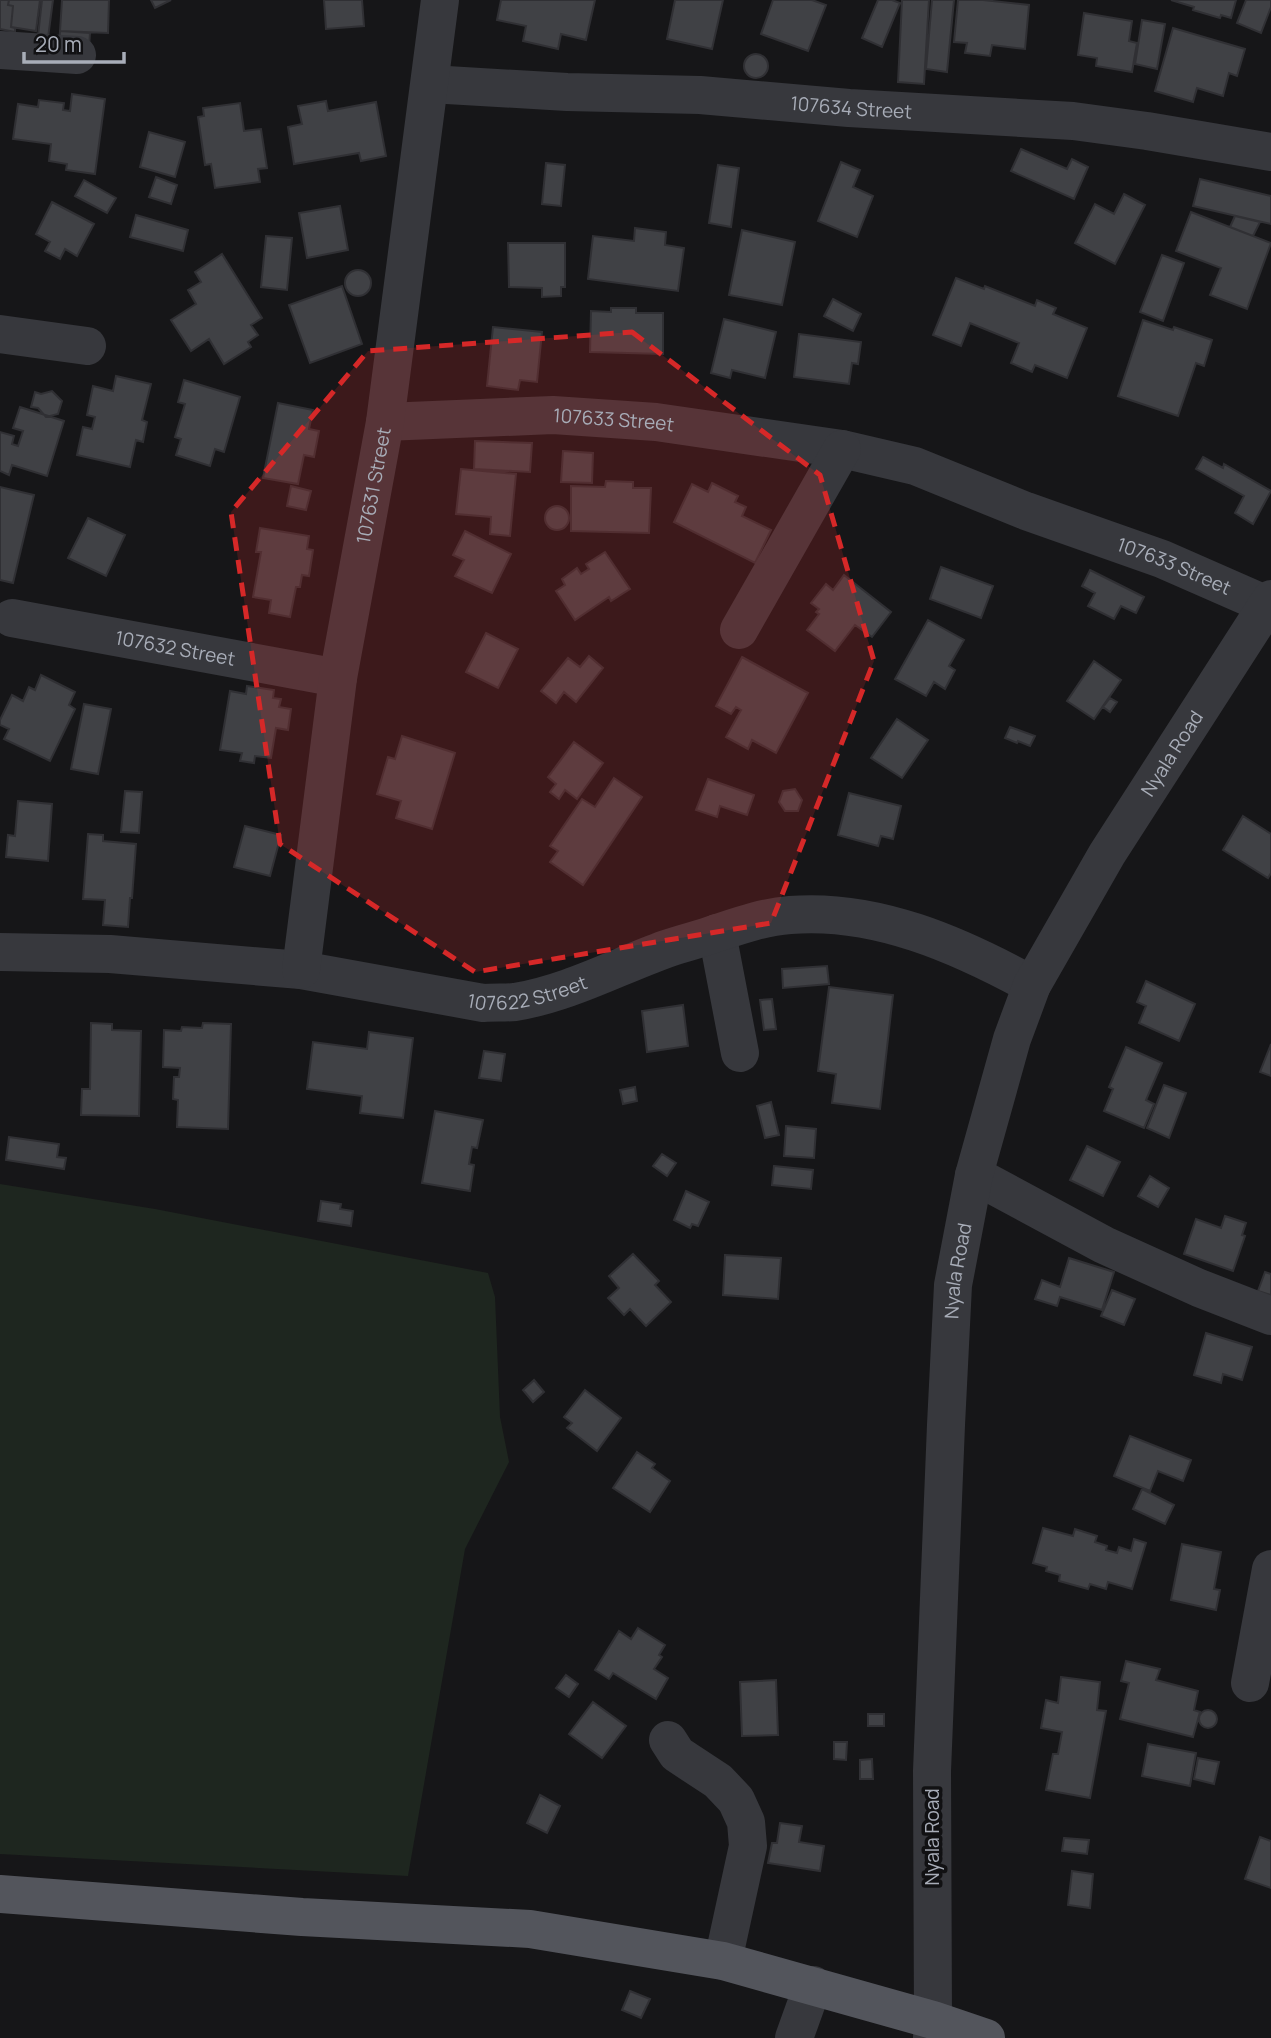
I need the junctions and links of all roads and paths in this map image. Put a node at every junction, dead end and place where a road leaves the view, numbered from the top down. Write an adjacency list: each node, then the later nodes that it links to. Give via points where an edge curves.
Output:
1 (440, 0): 4 (street, 107631 Street)
2 (0, 50): 3 (street)
3 (77, 55)
4 (430, 84): 5 (street, 107634 Street, via 700,95 1073,121); 8 (street, 107631 Street)
5 (1271, 152)
6 (0, 334): 7 (street)
7 (87, 346)
8 (385, 422): 9 (street, 107633 Street, via 553,415 656,422); 13 (street, 107631 Street)
9 (842, 449): 10 (street, 107633 Street, via 915,466); 12 (street)
10 (1269, 602): 17 (street, Nyala Road, via 1107,854)
11 (12, 618): 13 (street, 107632 Street)
12 (739, 630)
13 (338, 677): 16 (street, 107631 Street)
14 (718, 933): 16 (street, 107622 Street, via 514,1002 483,1003); 17 (street, 107622 Street, via 747,922 789,915 873,920 924,935); 18 (street)
15 (0, 952): 16 (street, 107622 Street, via 110,954)
16 (301, 970)
17 (1032, 985): 19 (street, Nyala Road)
18 (740, 1053)
19 (974, 1175): 20 (street, via 1104,1245); 27 (street, Nyala Road, via 953,1285 946,1413 932,1771)
20 (1271, 1317)
21 (1271, 1569): 22 (street)
22 (1250, 1684)
23 (668, 1740): 25 (street, via 677,1755 718,1781 736,1800 746,1822 748,1846)
24 (0, 1894): 25 (main road, via 530,1929)
25 (723, 1961): 26 (main road)
26 (813, 1985): 27 (main road); 28 (street)
27 (932, 2029): 29 (main road)
28 (794, 2038)
29 (986, 2038)

